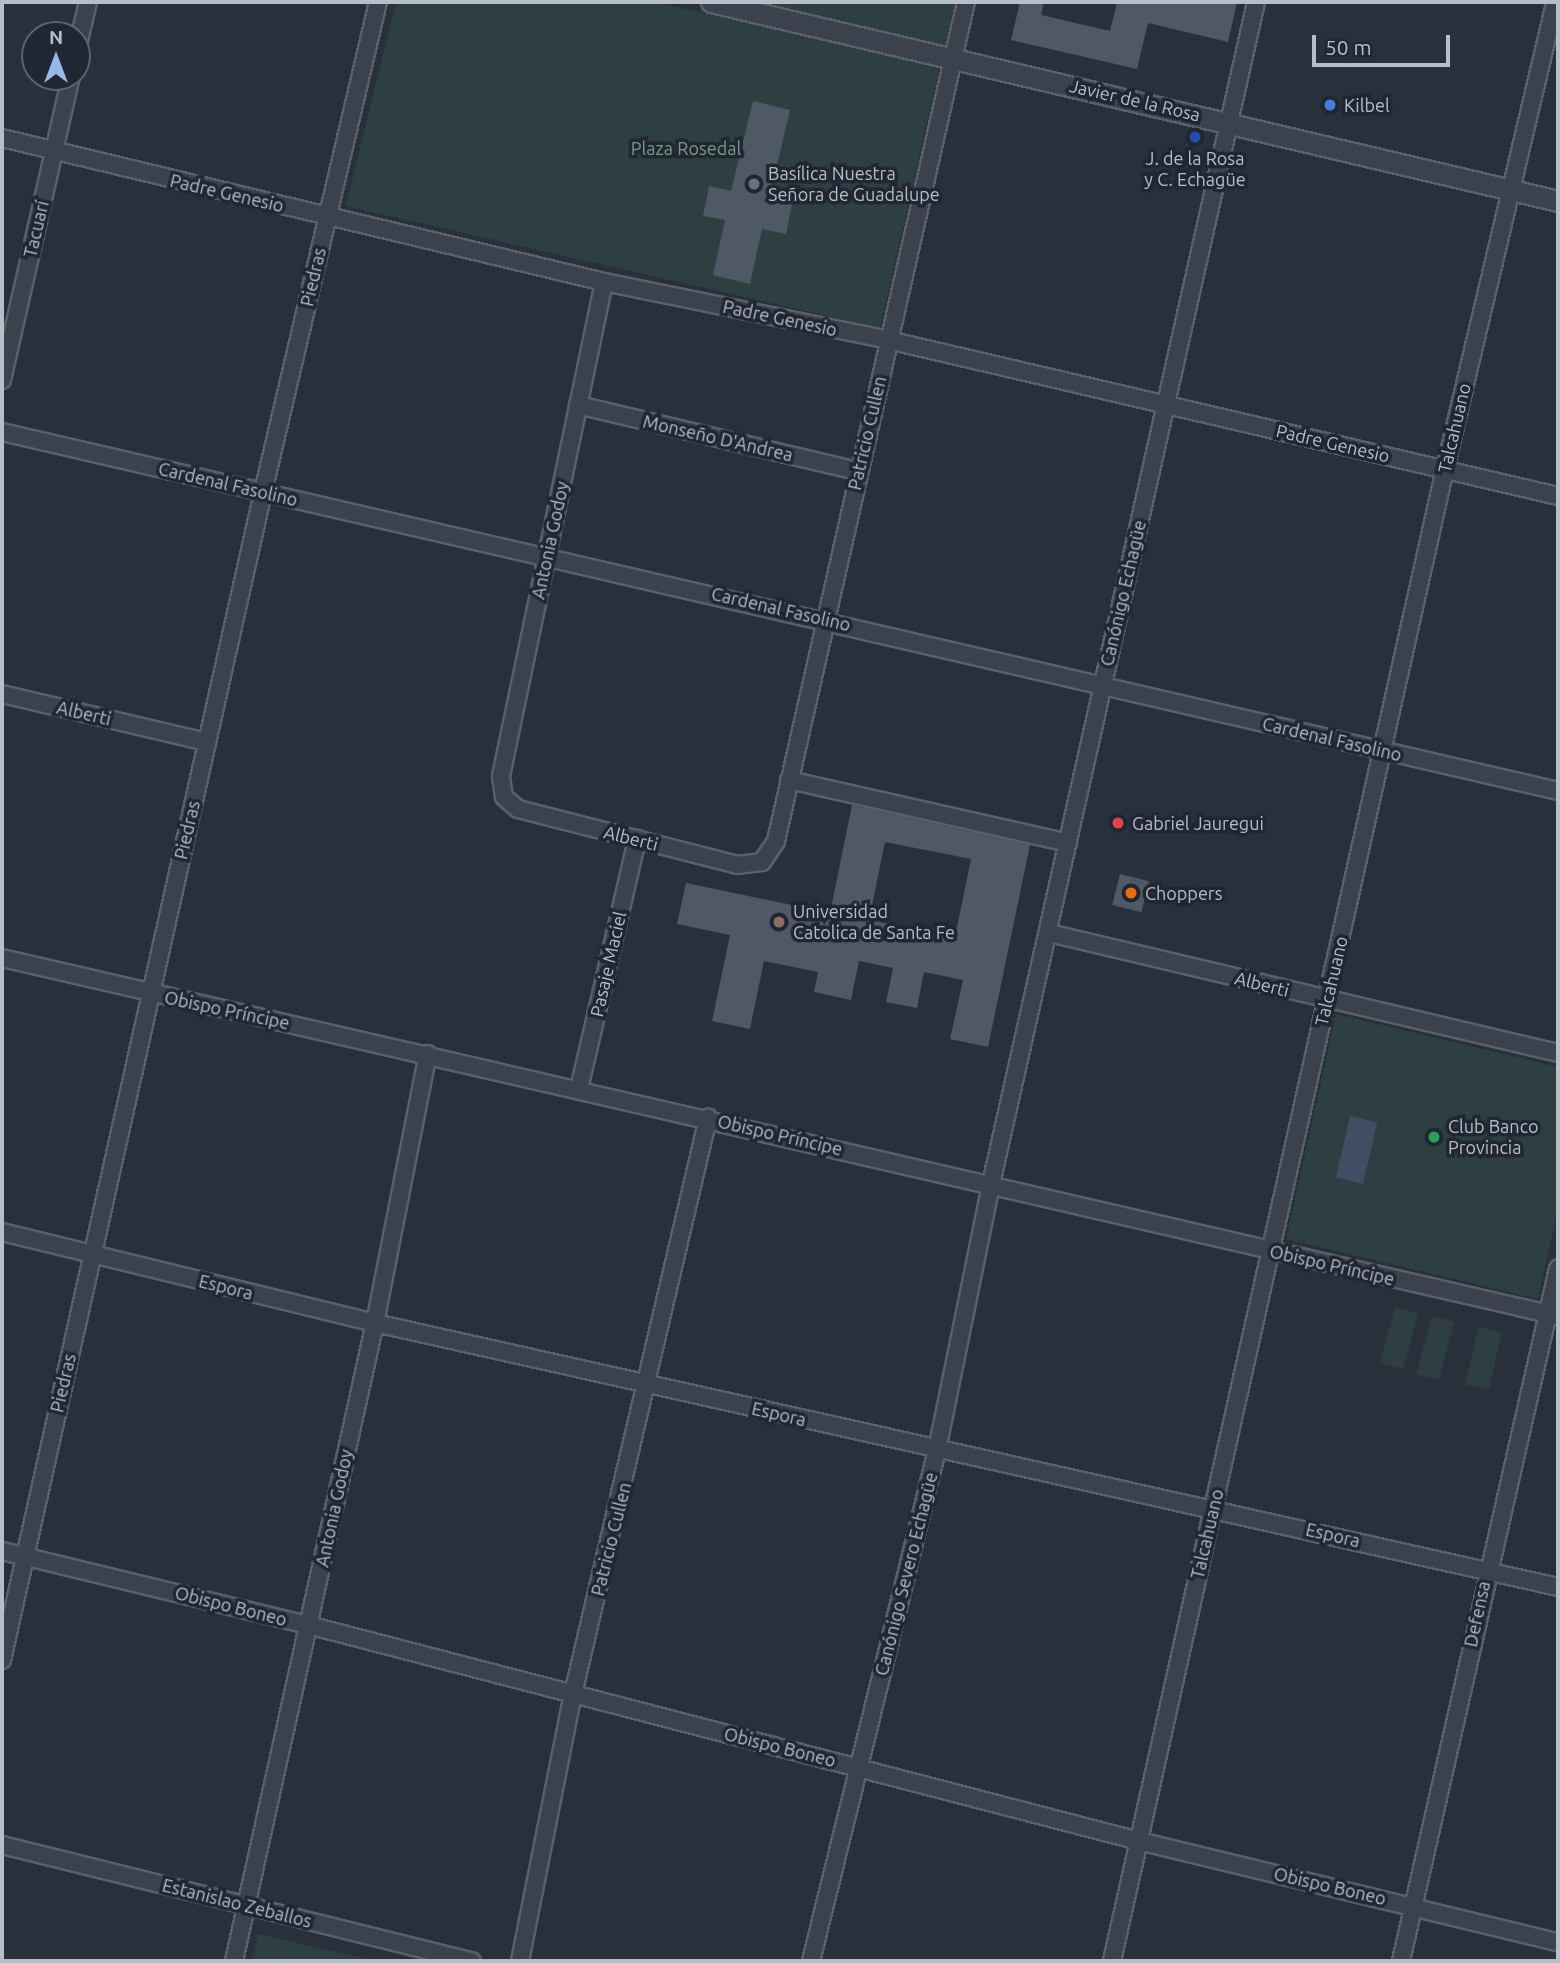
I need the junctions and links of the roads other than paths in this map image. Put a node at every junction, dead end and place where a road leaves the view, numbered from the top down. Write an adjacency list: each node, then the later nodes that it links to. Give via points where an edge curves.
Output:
1 (88, 2): 7 (street)
2 (378, 2): 15 (street, Piedras)
3 (711, 2): 8 (street, Javier de la Rosa)
4 (966, 2): 8 (street, Patricio Cullen)
5 (1256, 2): 10 (street, Canónigo Echagüe)
6 (1555, 2): 13 (street, Talcahuano)
7 (84, 21)
8 (954, 58): 10 (street, Javier de la Rosa); 17 (street, Patricio Cullen)
9 (68, 91): 12 (street, Tacuarí)
10 (1228, 122): 13 (street, Javier de la Rosa); 20 (street, Canónigo Echagüe)
11 (2, 138): 12 (street, Padre Genesio)
12 (54, 152): 15 (street, Padre Genesio); 18 (street, Tacuarí)
13 (1510, 190): 14 (street, Javier de la Rosa); 22 (street, Talcahuano)
14 (1558, 201)
15 (328, 216): 16 (street, Padre Genesio); 24 (street, Piedras)
16 (604, 282): 17 (street, Padre Genesio); 19 (street, Antonia Godoy)
17 (888, 340): 20 (street, Padre Genesio); 23 (street, Patricio Cullen)
18 (2, 380)
19 (578, 405): 23 (street, Monseño D'Andrea); 26 (street, Antonia Godoy)
20 (1167, 406): 22 (street, Padre Genesio); 28 (street, Canónigo Echagüe)
21 (2, 432): 24 (street, Cardenal Fasolino)
22 (1445, 469): 25 (street, Padre Genesio); 31 (street, Talcahuano)
23 (858, 471): 27 (street, Patricio Cullen)
24 (263, 492): 26 (street, Cardenal Fasolino); 30 (street, Piedras)
25 (1558, 496)
26 (547, 557): 27 (street, Cardenal Fasolino); 34 (street, Antonia Godoy, via 501,776)
27 (826, 619): 28 (street, Cardenal Fasolino); 32 (street, Patricio Cullen)
28 (1101, 686): 31 (street, Cardenal Fasolino); 36 (street, Canónigo Echagüe)
29 (2, 694): 30 (street, Alberti)
30 (207, 742): 40 (street, Piedras)
31 (1382, 751): 33 (street, Cardenal Fasolino); 41 (street, Talcahuano)
32 (789, 780): 36 (street); 37 (street, Patricio Cullen, via 776,841)
33 (1558, 792)
34 (504, 797): 35 (street, Alberti, via 519,809)
35 (637, 839): 37 (street, Alberti, via 737,865); 44 (street, Pasaje Maciel)
36 (1068, 843): 38 (street, Canónigo Echagüe)
37 (762, 862)
38 (1049, 933): 41 (street, Alberti); 46 (street, Canónigo Echagüe)
39 (2, 958): 40 (street, Obispo Príncipe)
40 (151, 993): 43 (street, Obispo Príncipe); 49 (street, Piedras)
41 (1327, 1000): 42 (street, Alberti); 48 (street, Talcahuano)
42 (1558, 1053)
43 (428, 1054): 44 (street, Obispo Príncipe); 52 (street, Antonia Godoy)
44 (579, 1088): 45 (street, Obispo Príncipe)
45 (708, 1118): 46 (street, Obispo Príncipe); 53 (street, Patricio Cullen)
46 (990, 1184): 48 (street, Obispo Príncipe); 54 (street, Canónigo Severo Echagüe)
47 (2, 1232): 49 (street, Espora)
48 (1271, 1251): 51 (street, Obispo Príncipe); 55 (street, Talcahuano)
49 (92, 1254): 52 (street, Espora); 57 (street, Piedras)
50 (1558, 1269): 51 (street, Defensa)
51 (1553, 1315): 58 (street, Defensa)
52 (375, 1323): 53 (street, Espora); 60 (street, Antonia Godoy)
53 (649, 1383): 54 (street, Espora); 62 (street, Patricio Cullen)
54 (936, 1450): 55 (street, Espora); 63 (street, Canónigo Severo Echagüe)
55 (1213, 1507): 58 (street, Espora); 64 (street, Talcahuano)
56 (2, 1551): 57 (street, Obispo Boneo)
57 (25, 1557): 60 (street, Obispo Boneo); 61 (street, Piedras)
58 (1487, 1570): 59 (street, Espora); 67 (street, Defensa)
59 (1558, 1587)
60 (308, 1625): 62 (street, Obispo Boneo); 66 (street, Antonia Godoy)
61 (2, 1660)
62 (573, 1694): 63 (street, Obispo Boneo); 71 (street, Patricio Cullen)
63 (858, 1767): 64 (street, Obispo Boneo); 72 (street, Canónigo Severo Echagüe)
64 (1139, 1840): 67 (street, Obispo Boneo); 73 (street, Talcahuano)
65 (2, 1845): 66 (street, Estanislao Zeballos)
66 (246, 1905): 69 (street, Antonia Godoy); 70 (street, Estanislao Zeballos)
67 (1413, 1906): 68 (street, Obispo Boneo); 74 (street, Defensa)
68 (1558, 1942)
69 (234, 1961)
70 (472, 1961)
71 (520, 1961)
72 (811, 1961)
73 (1112, 1961)
74 (1401, 1961)

